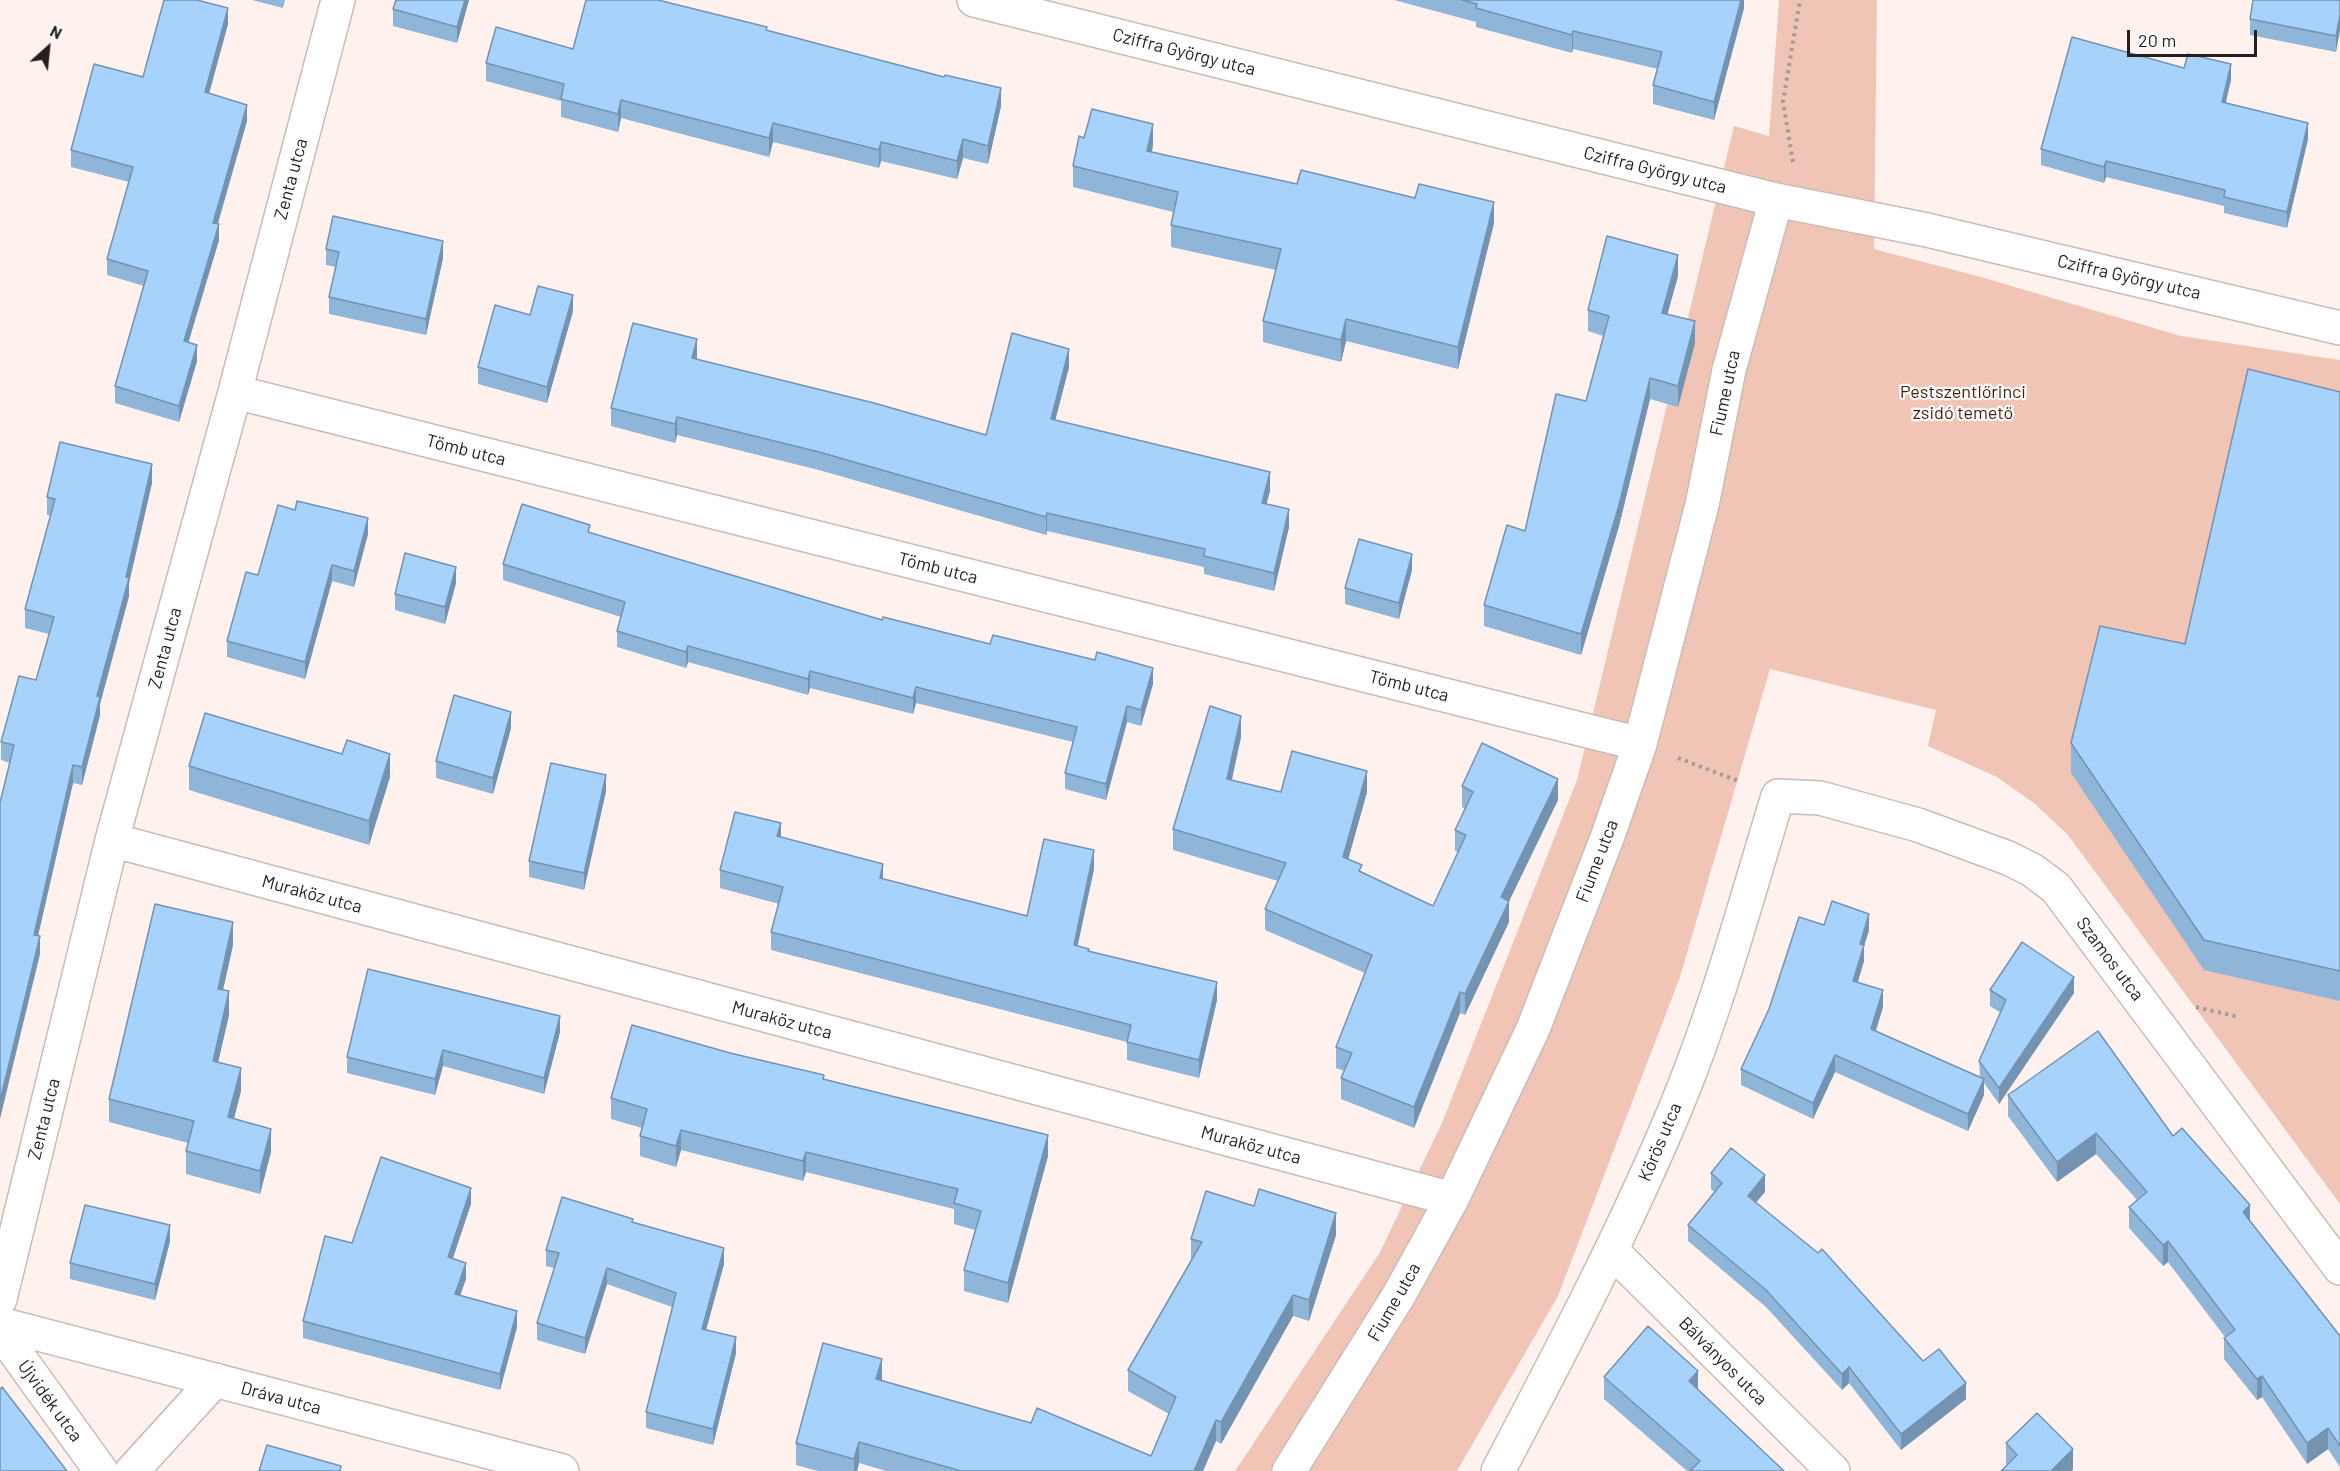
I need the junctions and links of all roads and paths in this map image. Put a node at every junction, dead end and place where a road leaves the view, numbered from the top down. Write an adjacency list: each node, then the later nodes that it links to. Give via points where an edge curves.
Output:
1 (338, 0): 6 (street, Zenta utca)
2 (974, 0): 4 (street, Cziffra György utca)
3 (1800, 0): 4 (path, via 1784,102)
4 (1788, 203): 5 (street, Cziffra György utca, via 1927,230); 7 (street, Fiume utca, via 1729,370 1702,505)
5 (2340, 328)
6 (235, 392): 7 (street, Tömb utca); 9 (street, Zenta utca)
7 (1640, 744): 8 (path); 10 (street, Fiume utca, via 1533,1029)
8 (1778, 796): 11 (street, Körös utca, via 1711,1014 1676,1106); 12 (street, Szamos utca, via 1820,798 1918,825 2008,858 2056,888)
9 (112, 840): 10 (street, Muraköz utca); 13 (street, Zenta utca)
10 (1452, 1199): 20 (street, Fiume utca, via 1400,1295)
11 (1612, 1251): 21 (street, Körös utca); 22 (street, Bálványos utca)
12 (2340, 1268)
13 (0, 1299)
14 (0, 1324): 16 (street, Dráva utca)
15 (0, 1331): 17 (street, Újvidék utca)
16 (215, 1380): 18 (street); 19 (street, Dráva utca)
17 (101, 1471)
18 (132, 1471)
19 (562, 1471)
20 (1289, 1471)
21 (1498, 1471)
22 (1833, 1471)

